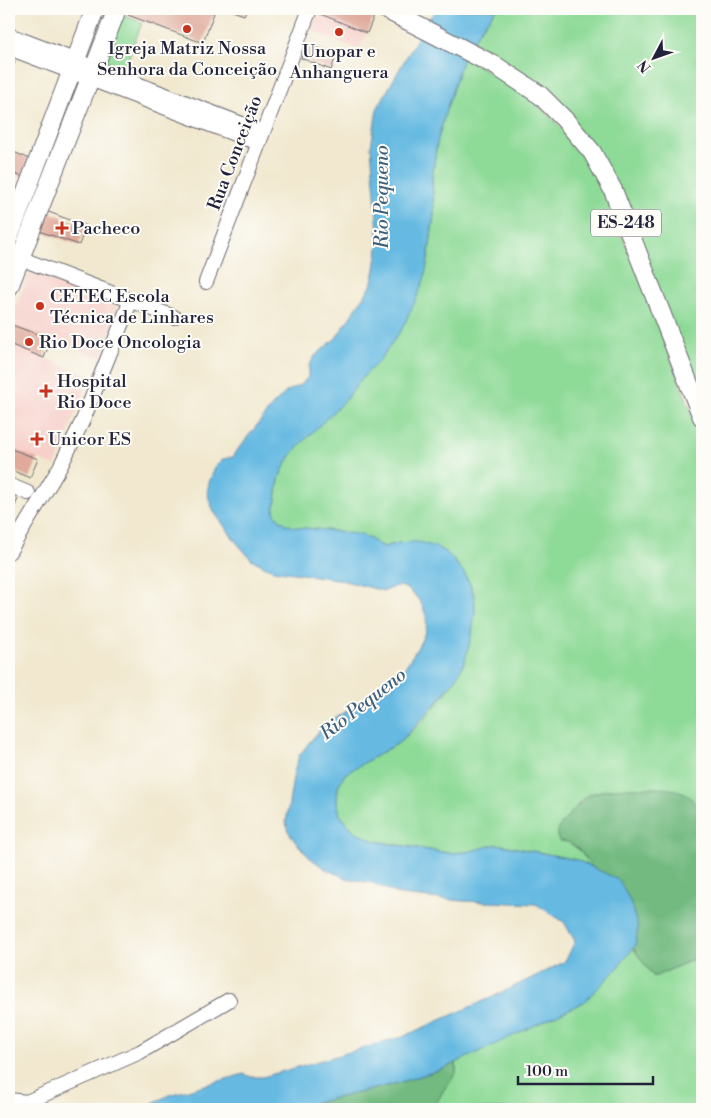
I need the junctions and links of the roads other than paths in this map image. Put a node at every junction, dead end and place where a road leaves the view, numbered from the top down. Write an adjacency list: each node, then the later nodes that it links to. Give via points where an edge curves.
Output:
1 (95, 9): 7 (main road)
2 (116, 9): 8 (main road)
3 (310, 9): 9 (street, Rua Conceição)
4 (389, 10): 16 (main road, ES-248, via 496,66 540,95 592,152 613,190)
5 (9, 35): 7 (street)
6 (9, 48): 7 (street)
7 (74, 66): 8 (street); 10 (main road)
8 (92, 73): 9 (street); 11 (main road)
9 (261, 137): 12 (street, Rua Conceição)
10 (9, 237)
11 (14, 256): 13 (main road); 14 (street)
12 (206, 282)
13 (9, 287)
14 (131, 300): 15 (street); 19 (street, via 79,428 60,467)
15 (174, 317)
16 (702, 417)
17 (9, 485): 18 (street)
18 (28, 493)
19 (9, 552)
20 (229, 1000): 21 (street, via 140,1052 27,1102)
21 (9, 1100)

